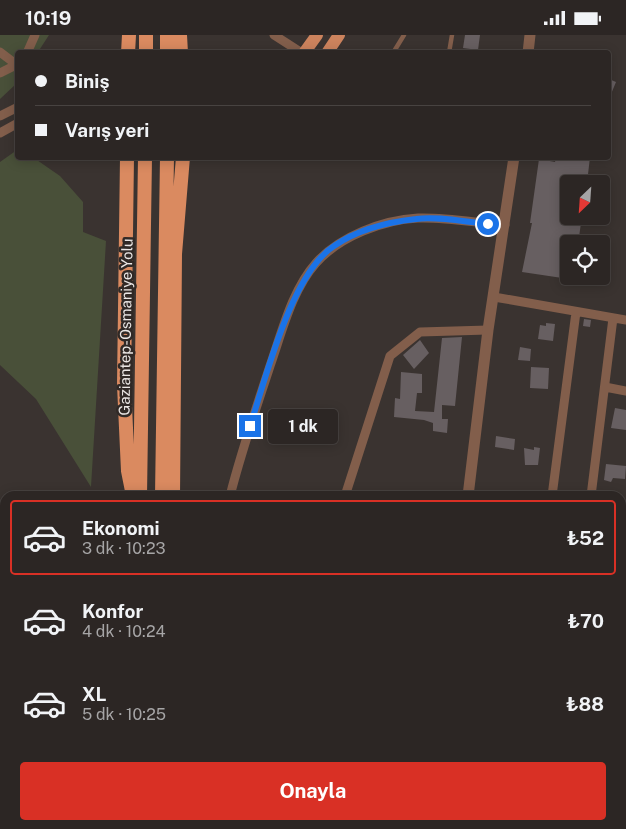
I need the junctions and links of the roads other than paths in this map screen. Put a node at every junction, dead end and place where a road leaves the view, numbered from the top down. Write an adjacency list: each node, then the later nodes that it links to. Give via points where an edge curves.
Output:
1 (35, 35): 12 (street)
2 (129, 35): 13 (highway)
3 (146, 35): 14 (highway)
4 (167, 35): 15 (highway)
5 (180, 35): 16 (highway)
6 (274, 35): 17 (street)
7 (317, 35): 18 (main road)
8 (339, 35): 19 (main road)
9 (404, 35): 20 (lane)
10 (452, 35): 21 (lane)
11 (530, 35): 22 (street)
12 (28, 50)
13 (128, 50)
14 (146, 50)
15 (167, 50)
16 (181, 50)
17 (298, 50)
18 (305, 50)
19 (329, 50)
20 (395, 50)
21 (450, 50)
22 (528, 50)
23 (0, 52): 24 (street)
24 (15, 63)
25 (15, 66): 26 (street)
26 (0, 73)
27 (15, 108): 28 (street)
28 (0, 116)
29 (15, 125): 30 (street)
30 (0, 133)
31 (128, 160): 44 (highway, via 124,385)
32 (145, 160): 45 (highway, Gaziantep-Osmaniye Yolu)
33 (167, 160): 46 (highway)
34 (183, 160): 47 (highway, via 175,253)
35 (514, 160): 36 (street)
36 (505, 225): 37 (street); 48 (street, via 418,218 380,225 332,247 315,264 300,287 283,328)
37 (494, 297): 38 (street); 41 (street)
38 (576, 312): 39 (street); 51 (street)
39 (613, 318): 40 (street); 42 (street)
40 (626, 320)
41 (488, 330): 49 (street, via 420,332 390,356); 50 (street)
42 (605, 387): 43 (street); 52 (street)
43 (626, 391)
44 (132, 491)
45 (140, 491)
46 (162, 491)
47 (173, 491)
48 (231, 491)
49 (347, 491)
50 (469, 491)
51 (553, 491)
52 (592, 491)

